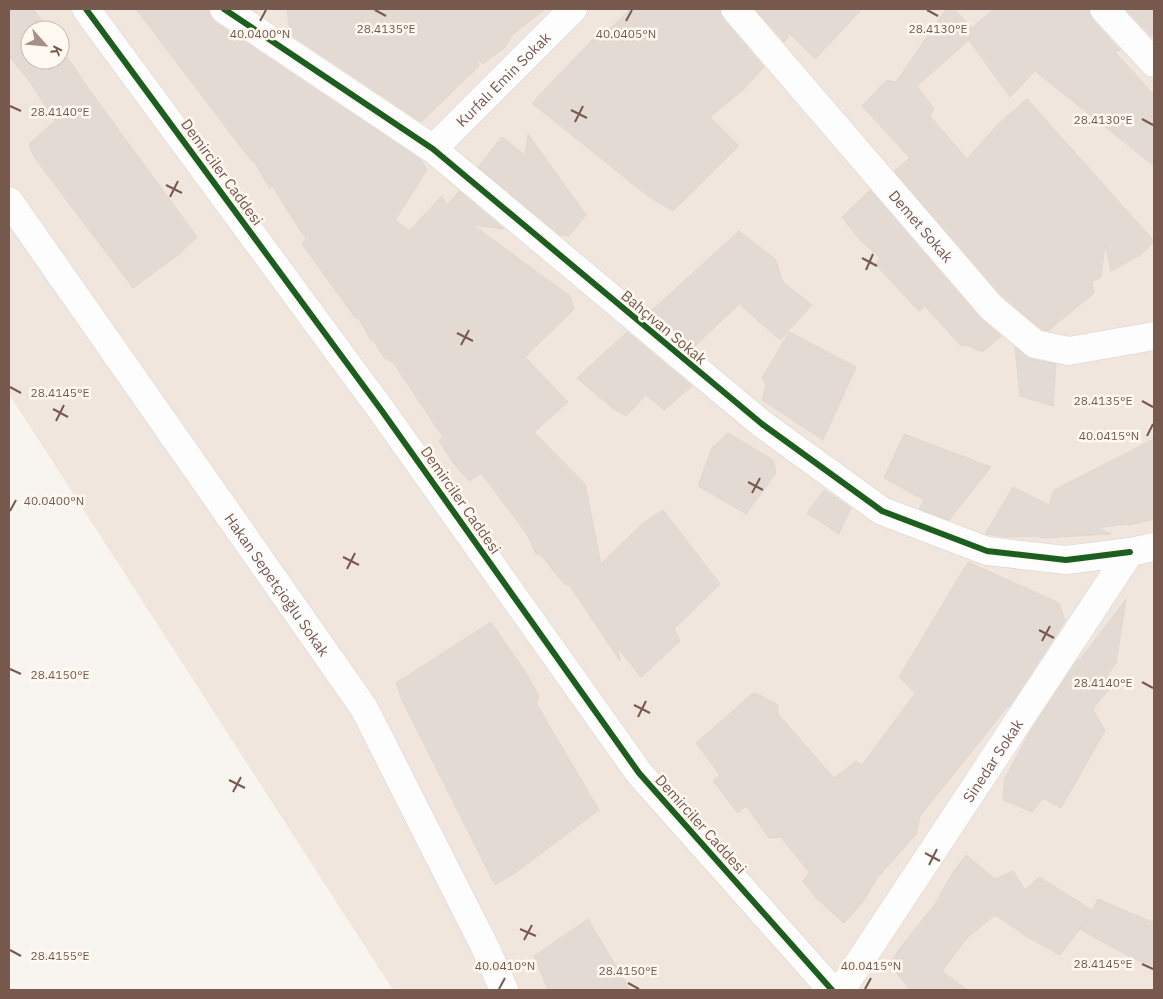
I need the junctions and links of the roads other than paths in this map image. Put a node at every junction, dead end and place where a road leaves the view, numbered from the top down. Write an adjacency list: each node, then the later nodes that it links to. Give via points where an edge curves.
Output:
1 (86, 9): 12 (street, Demirciler Caddesi, via 382,411 639,773)
2 (224, 9): 7 (street, Bahçıvan Sokak)
3 (573, 9): 7 (street, Kurfalı Emin Sokak)
4 (735, 9): 9 (street, Demet Sokak, via 991,307 1035,344 1069,351)
5 (1104, 9): 6 (street)
6 (1154, 63)
7 (433, 149): 10 (street, Bahçıvan Sokak, via 762,424 882,511 987,550 1066,560)
8 (9, 201): 11 (street, Hakan Sepetçioğlu Sokak, via 364,708)
9 (1154, 336)
10 (1142, 550): 13 (street, Sinedar Sokak)
11 (504, 990)
12 (832, 990)
13 (842, 990)

